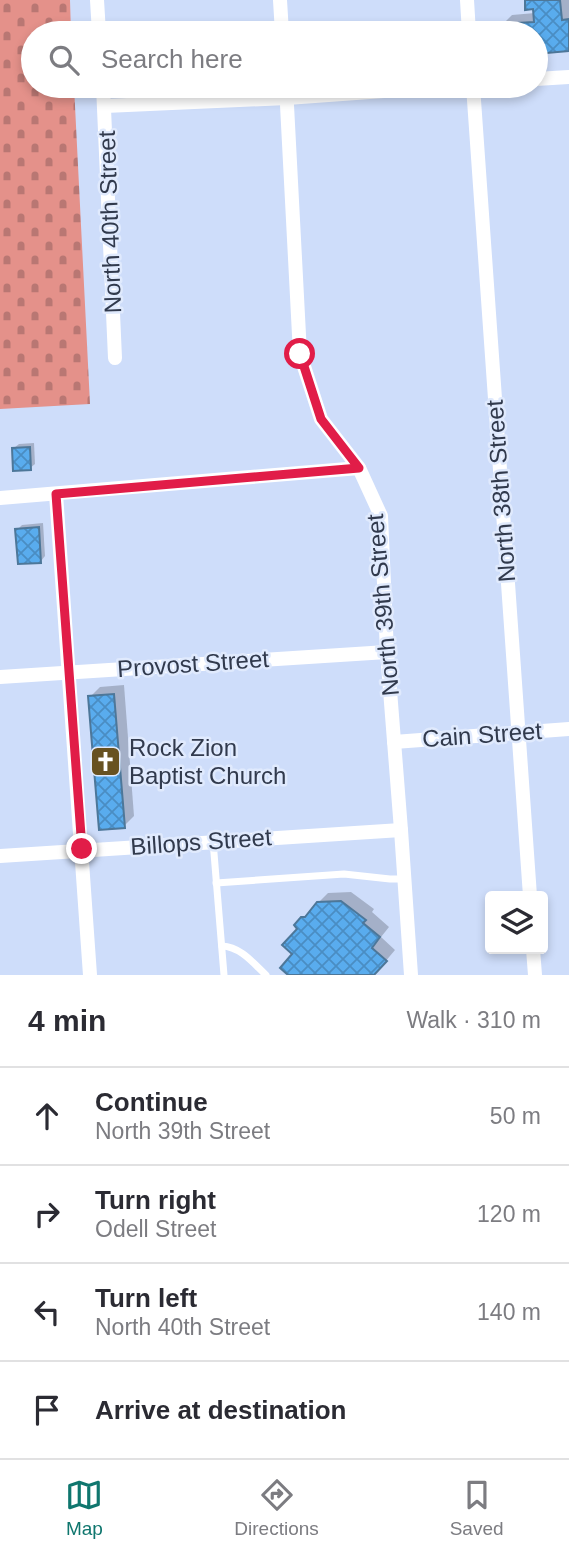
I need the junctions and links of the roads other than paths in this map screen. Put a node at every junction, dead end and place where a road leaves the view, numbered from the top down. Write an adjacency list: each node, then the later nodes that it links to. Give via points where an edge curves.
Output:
1 (97, 0): 4 (street)
2 (280, 0): 5 (street)
3 (467, 0): 6 (street)
4 (98, 21)
5 (281, 21)
6 (468, 21)
7 (569, 77): 8 (street)
8 (548, 78)
9 (104, 98): 13 (street, North 40th Street)
10 (208, 98): 13 (street)
11 (286, 98): 15 (street, North 39th Street, via 300,354 321,419)
12 (474, 98): 22 (street, North 38th Street)
13 (105, 106): 14 (street, North 40th Street)
14 (115, 358)
15 (359, 468): 16 (street); 18 (street, North 39th Street, via 381,516)
16 (56, 494): 17 (street); 19 (street)
17 (0, 498)
18 (387, 652): 19 (street, Provost Street); 23 (street, North 39th Street)
19 (69, 672): 20 (street, Provost Street); 26 (street)
20 (0, 677)
21 (569, 729): 22 (street, Cain Street)
22 (518, 733): 23 (street, Cain Street); 30 (street, North 38th Street)
23 (394, 742): 24 (street, North 39th Street)
24 (401, 830): 25 (street, Billops Street); 28 (street, North 39th Street)
25 (213, 841): 26 (street, Billops Street); 29 (lane)
26 (82, 849): 27 (street, Billops Street); 33 (street)
27 (0, 856)
28 (405, 879): 29 (lane, via 344,874); 36 (street, North 39th Street)
29 (216, 883): 31 (lane)
30 (530, 891)
31 (222, 946): 34 (lane); 35 (lane, via 239,950)
32 (533, 954): 37 (street)
33 (90, 975)
34 (224, 975)
35 (267, 975)
36 (411, 975)
37 (535, 975)

